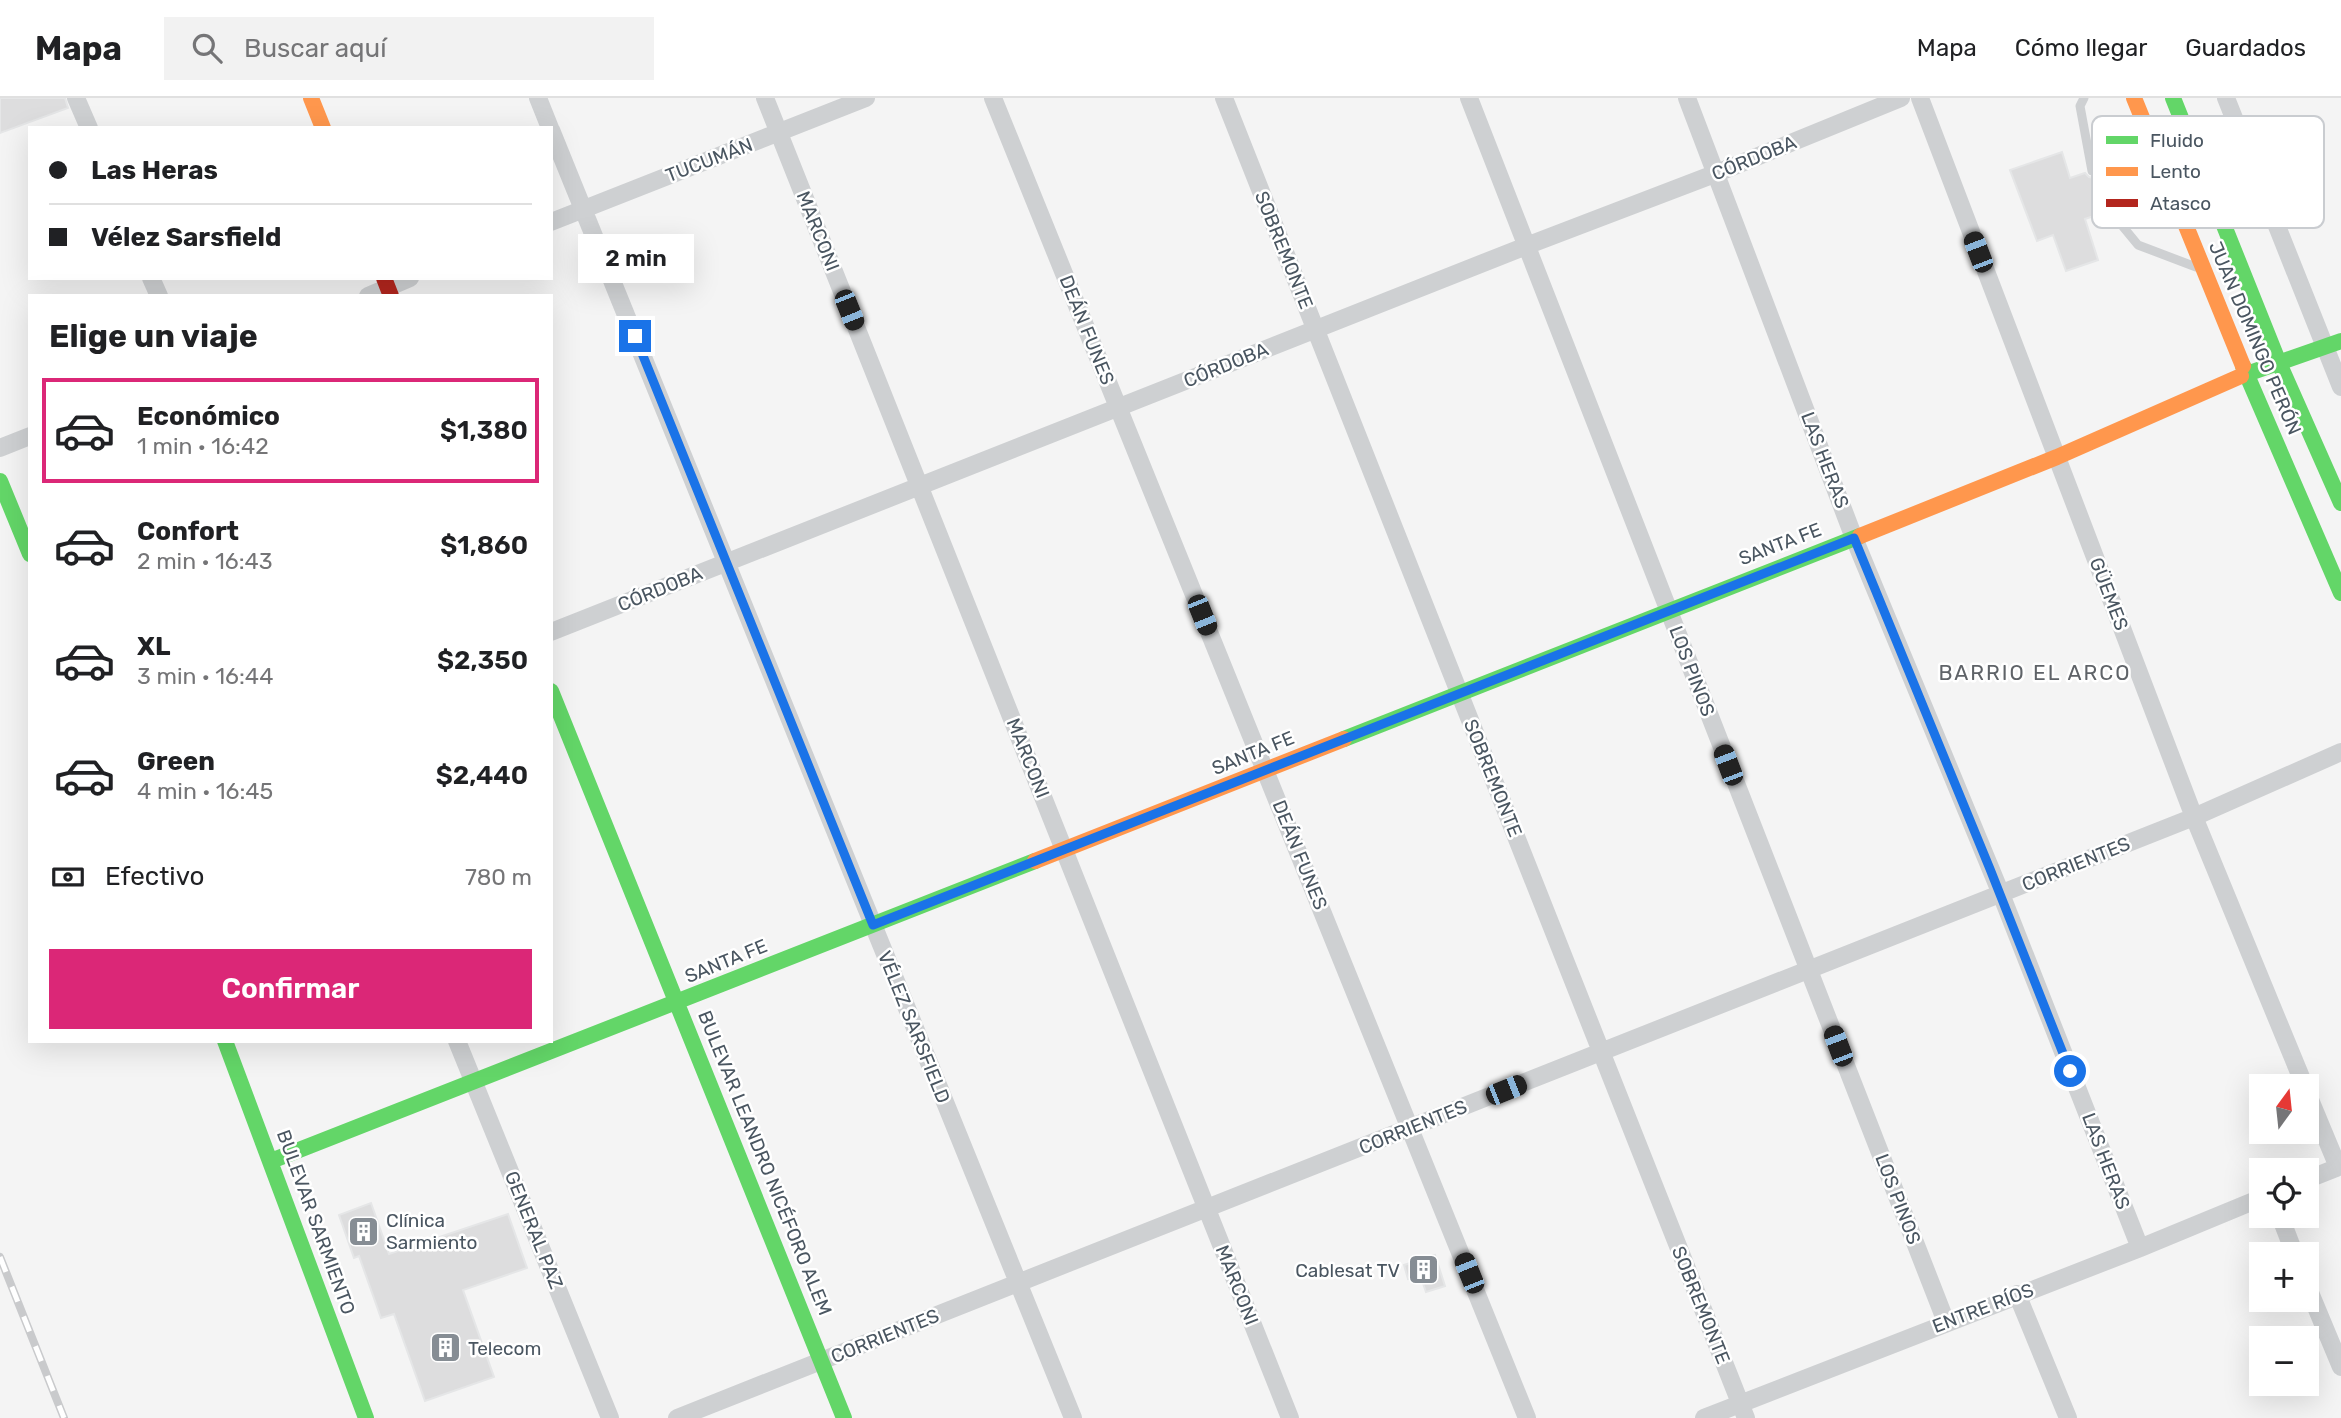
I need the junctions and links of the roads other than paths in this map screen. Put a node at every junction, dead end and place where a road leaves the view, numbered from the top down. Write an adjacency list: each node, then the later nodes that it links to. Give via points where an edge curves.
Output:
1 (76, 98): 19 (street)
2 (311, 98): 20 (street)
3 (538, 98): 21 (street, VÉLEZ SARSFIELD)
4 (765, 98): 22 (street, MARCONI)
5 (866, 98): 22 (street, TUCUMÁN)
6 (993, 98): 41 (street, DEÁN FUNES)
7 (1224, 98): 36 (street, SOBREMONTE)
8 (1469, 98): 32 (street, LOS PINOS)
9 (1687, 98): 25 (street, LAS HERAS)
10 (1900, 98): 25 (street, CÓRDOBA)
11 (1920, 98): 44 (street, GÜEMES)
12 (2084, 98): 24 (lane, via 2080,106)
13 (2134, 98): 16 (street, JUAN DOMINGO PERÓN)
14 (2173, 98): 17 (street, JUAN DOMINGO PERÓN)
15 (2226, 98): 18 (street)
16 (2141, 116)
17 (2180, 116)
18 (2234, 116)
19 (88, 126)
20 (322, 126)
21 (550, 126)
22 (779, 133): 26 (street, TUCUMÁN); 46 (street, MARCONI)
23 (553, 134): 26 (street, VÉLEZ SARSFIELD)
24 (2092, 171)
25 (1717, 173): 32 (street, CÓRDOBA); 48 (street, LAS HERAS)
26 (583, 210): 27 (street, TUCUMÁN); 50 (street, VÉLEZ SARSFIELD)
27 (553, 221)
28 (2124, 228): 33 (lane, via 2138,245)
29 (2187, 228): 33 (street, JUAN DOMINGO PERÓN)
30 (2225, 228): 38 (street, JUAN DOMINGO PERÓN)
31 (2283, 228): 37 (street)
32 (1527, 246): 36 (street, CÓRDOBA); 52 (street, LOS PINOS)
33 (2204, 270): 39 (street, JUAN DOMINGO PERÓN)
34 (405, 280): 35 (street)
35 (388, 287)
36 (1315, 329): 41 (street, CÓRDOBA); 54 (street, SOBREMONTE)
37 (2333, 344): 38 (street, SANTA FE); 40 (street)
38 (2279, 363): 39 (street, SANTA FE); 47 (street, JUAN DOMINGO PERÓN)
39 (2246, 374): 44 (street, SANTA FE); 51 (street, JUAN DOMINGO PERÓN)
40 (2341, 387)
41 (1118, 408): 46 (street, CÓRDOBA); 57 (street, DEÁN FUNES)
42 (28, 437): 43 (street)
43 (0, 448)
44 (2057, 457): 48 (street, SANTA FE); 58 (street, GÜEMES)
45 (0, 481): 49 (street)
46 (920, 487): 50 (street, CÓRDOBA); 59 (street, MARCONI)
47 (2341, 503)
48 (1854, 538): 52 (street, SANTA FE); 60 (street, LAS HERAS)
49 (28, 549)
50 (727, 563): 53 (street, CÓRDOBA); 61 (street, VÉLEZ SARSFIELD)
51 (2341, 593)
52 (1669, 611): 54 (street, SANTA FE); 62 (street, LOS PINOS)
53 (553, 631)
54 (1459, 693): 57 (street, SANTA FE); 66 (street, SOBREMONTE)
55 (553, 696): 63 (street, BULEVAR LEANDRO NICÉFORO ALEM)
56 (2341, 752): 58 (street, CORRIENTES)
57 (1265, 770): 59 (street, SANTA FE); 70 (street, DEÁN FUNES)
58 (2194, 817): 60 (street, CORRIENTES); 67 (street, GÜEMES)
59 (1065, 850): 61 (street, SANTA FE); 75 (street, MARCONI)
60 (2001, 894): 62 (street, CORRIENTES); 76 (street, LAS HERAS)
61 (873, 925): 63 (street, SANTA FE); 77 (street, VÉLEZ SARSFIELD)
62 (1808, 971): 66 (street, CORRIENTES); 80 (street, LOS PINOS)
63 (677, 1003): 68 (street, SANTA FE); 81 (street, BULEVAR LEANDRO NICÉFORO ALEM)
64 (226, 1043): 71 (street, BULEVAR SARMIENTO)
65 (458, 1043): 68 (street, GENERAL PAZ)
66 (1601, 1052): 70 (street, CORRIENTES); 83 (street, SOBREMONTE)
67 (2300, 1074)
68 (474, 1083): 71 (street, SANTA FE); 85 (street, GENERAL PAZ)
69 (2319, 1119): 72 (street, GÜEMES)
70 (1410, 1128): 75 (street, CORRIENTES); 90 (street, DEÁN FUNES)
71 (271, 1161): 84 (street, BULEVAR SARMIENTO)
72 (2340, 1167): 73 (street)
73 (2319, 1175)
74 (2249, 1203): 76 (street, ENTRE RÍOS)
75 (1207, 1209): 77 (street, CORRIENTES); 89 (street, MARCONI)
76 (2140, 1248): 78 (street, ENTRE RÍOS)
77 (1018, 1283): 81 (street, CORRIENTES); 88 (street, VÉLEZ SARSFIELD)
78 (2017, 1294): 80 (street, ENTRE RÍOS); 92 (street)
79 (2318, 1312): 82 (street)
80 (1946, 1322): 83 (street, ENTRE RÍOS)
81 (822, 1361): 86 (street, CORRIENTES); 87 (street, BULEVAR LEANDRO NICÉFORO ALEM)
82 (2341, 1367)
83 (1743, 1411): 91 (street, ENTRE RÍOS)
84 (366, 1418)
85 (610, 1418)
86 (677, 1418)
87 (844, 1418)
88 (1073, 1418)
89 (1290, 1418)
90 (1527, 1418)
91 (1704, 1418)
92 (2068, 1418)

